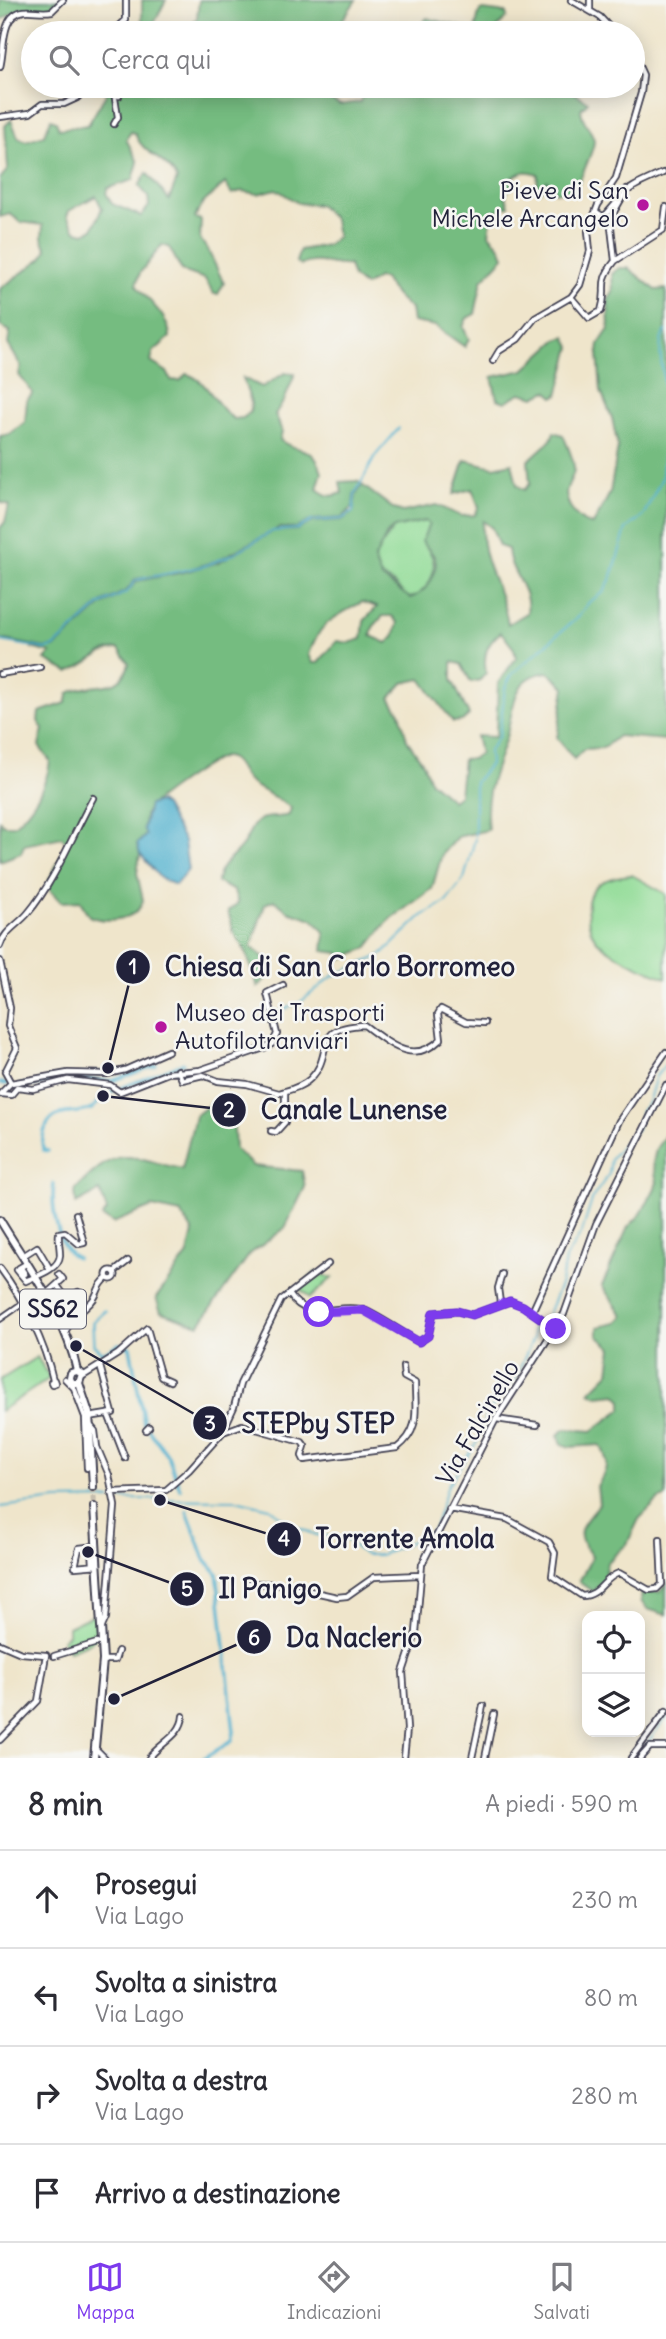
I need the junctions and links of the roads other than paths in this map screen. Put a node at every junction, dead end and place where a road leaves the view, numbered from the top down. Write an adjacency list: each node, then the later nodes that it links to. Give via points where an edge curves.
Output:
1 (63, 0): 8 (street, via 52,11 14,15 4,31)
2 (126, 0): 6 (street)
3 (570, 0): 5 (street)
4 (590, 0): 5 (street)
5 (590, 10): 7 (street)
6 (126, 21)
7 (602, 21)
8 (0, 68)
9 (77, 98): 12 (street)
10 (116, 98): 13 (street)
11 (640, 98): 17 (street, via 616,178)
12 (0, 117)
13 (114, 124)
14 (665, 172): 15 (street)
15 (627, 190): 17 (street, via 604,216); 18 (street, via 610,219)
16 (666, 207): 18 (street, via 663,230)
17 (596, 212): 19 (street, via 587,235 590,251 583,280)
18 (615, 261): 19 (street, via 604,275 605,300 597,316 586,317)
19 (571, 297): 20 (street, via 535,318)
20 (493, 361)
21 (40, 667): 22 (street)
22 (0, 674)
23 (93, 798): 24 (street, via 45,888)
24 (0, 946)
25 (0, 961): 31 (street, via 10,1008 8,1026 17,1048)
26 (283, 985): 30 (street, via 267,993 277,1034 272,1044 200,1070)
27 (485, 1023): 34 (street, via 466,1022 441,1009 441,1039 417,1054 405,1053 364,1025 341,1028 326,1042 311,1079)
28 (168, 1051): 32 (street, via 107,1074 68,1073)
29 (666, 1052): 55 (street, via 620,1121)
30 (178, 1070): 32 (street, via 115,1089 68,1080 33,1089); 34 (street, via 183,1080 202,1075 274,1093)
31 (3, 1073): 32 (street)
32 (15, 1084): 35 (street); 35 (street, via 12,1095)
33 (666, 1085): 58 (street, Via Falcinello, via 596,1224 581,1274)
34 (285, 1091): 36 (street, via 285,1122 276,1132)
35 (1, 1094)
36 (271, 1131)
37 (76, 1214): 43 (street, via 84,1243 61,1232 60,1258)
38 (0, 1220): 39 (main road, SS62)
39 (22, 1257): 43 (street, via 37,1247); 46 (main road, SS62)
40 (128, 1261): 59 (street, via 114,1272 108,1271 97,1286 95,1299 77,1314)
41 (328, 1264): 50 (street)
42 (0, 1268): 53 (street)
43 (50, 1269): 46 (street)
44 (59, 1274): 48 (street, via 63,1279)
45 (502, 1274): 54 (street)
46 (25, 1276): 51 (main road, SS62)
47 (67, 1280): 48 (street)
48 (57, 1284): 49 (street); 51 (street)
49 (62, 1292)
50 (289, 1294): 54 (street, via 298,1307 314,1312 363,1310 419,1342 428,1336 433,1313 472,1315); 69 (street, via 273,1315)
51 (44, 1295): 56 (main road, SS62)
52 (75, 1301): 56 (street)
53 (23, 1303): 57 (street); 63 (street, via 44,1346 54,1381)
54 (500, 1303): 55 (street, via 515,1302)
55 (533, 1313): 58 (street)
56 (55, 1314): 59 (main road, SS62)
57 (0, 1319)
58 (555, 1328): 66 (street, Via Falcinello)
59 (65, 1333): 62 (main road, SS62)
60 (100, 1366): 62 (street); 64 (street, via 147,1328 161,1377); 65 (street, via 113,1413)
61 (402, 1367): 69 (street, via 404,1377 415,1383 417,1419 397,1448 304,1460 302,1442 242,1425)
62 (80, 1376): 63 (main road, via 71,1373); 67 (main road, SS62)
63 (67, 1378): 71 (street, via 85,1417)
64 (170, 1381)
65 (108, 1414): 67 (street); 70 (street)
66 (496, 1419): 68 (street); 75 (street, Via Falcinello)
67 (89, 1421): 72 (main road, SS62); 73 (street)
68 (537, 1425)
69 (222, 1433): 73 (street, via 166,1490)
70 (125, 1458)
71 (88, 1468)
72 (93, 1487)
73 (113, 1492): 81 (street)
74 (94, 1507): 77 (main road)
75 (449, 1509): 76 (street, via 507,1519 549,1542 555,1553 552,1576 582,1596 593,1594 619,1573 649,1590 657,1589 662,1577); 79 (street, Via Falcinello)
76 (660, 1539)
77 (95, 1546): 78 (main road); 78 (street, via 79,1548 75,1567)
78 (95, 1565): 81 (main road)
79 (420, 1574): 80 (street, via 374,1577 347,1596 337,1597 278,1584); 96 (street, Via Falcinello, via 416,1633 403,1672)
80 (249, 1583)
81 (102, 1631): 83 (main road)
82 (0, 1644): 85 (street, via 21,1653)
83 (97, 1645): 85 (street); 86 (main road)
84 (118, 1651): 86 (street, via 115,1660)
85 (49, 1655): 91 (street, via 38,1701)
86 (103, 1658): 93 (main road)
87 (483, 1706): 97 (street)
88 (666, 1711): 99 (street)
89 (494, 1714): 98 (street)
90 (183, 1716): 95 (street, via 176,1734)
91 (0, 1740)
92 (666, 1747): 100 (street, via 650,1747)
93 (93, 1753): 94 (street)
94 (105, 1758)
95 (149, 1758)
96 (404, 1758)
97 (472, 1758)
98 (485, 1758)
99 (631, 1758)
100 (640, 1758)

